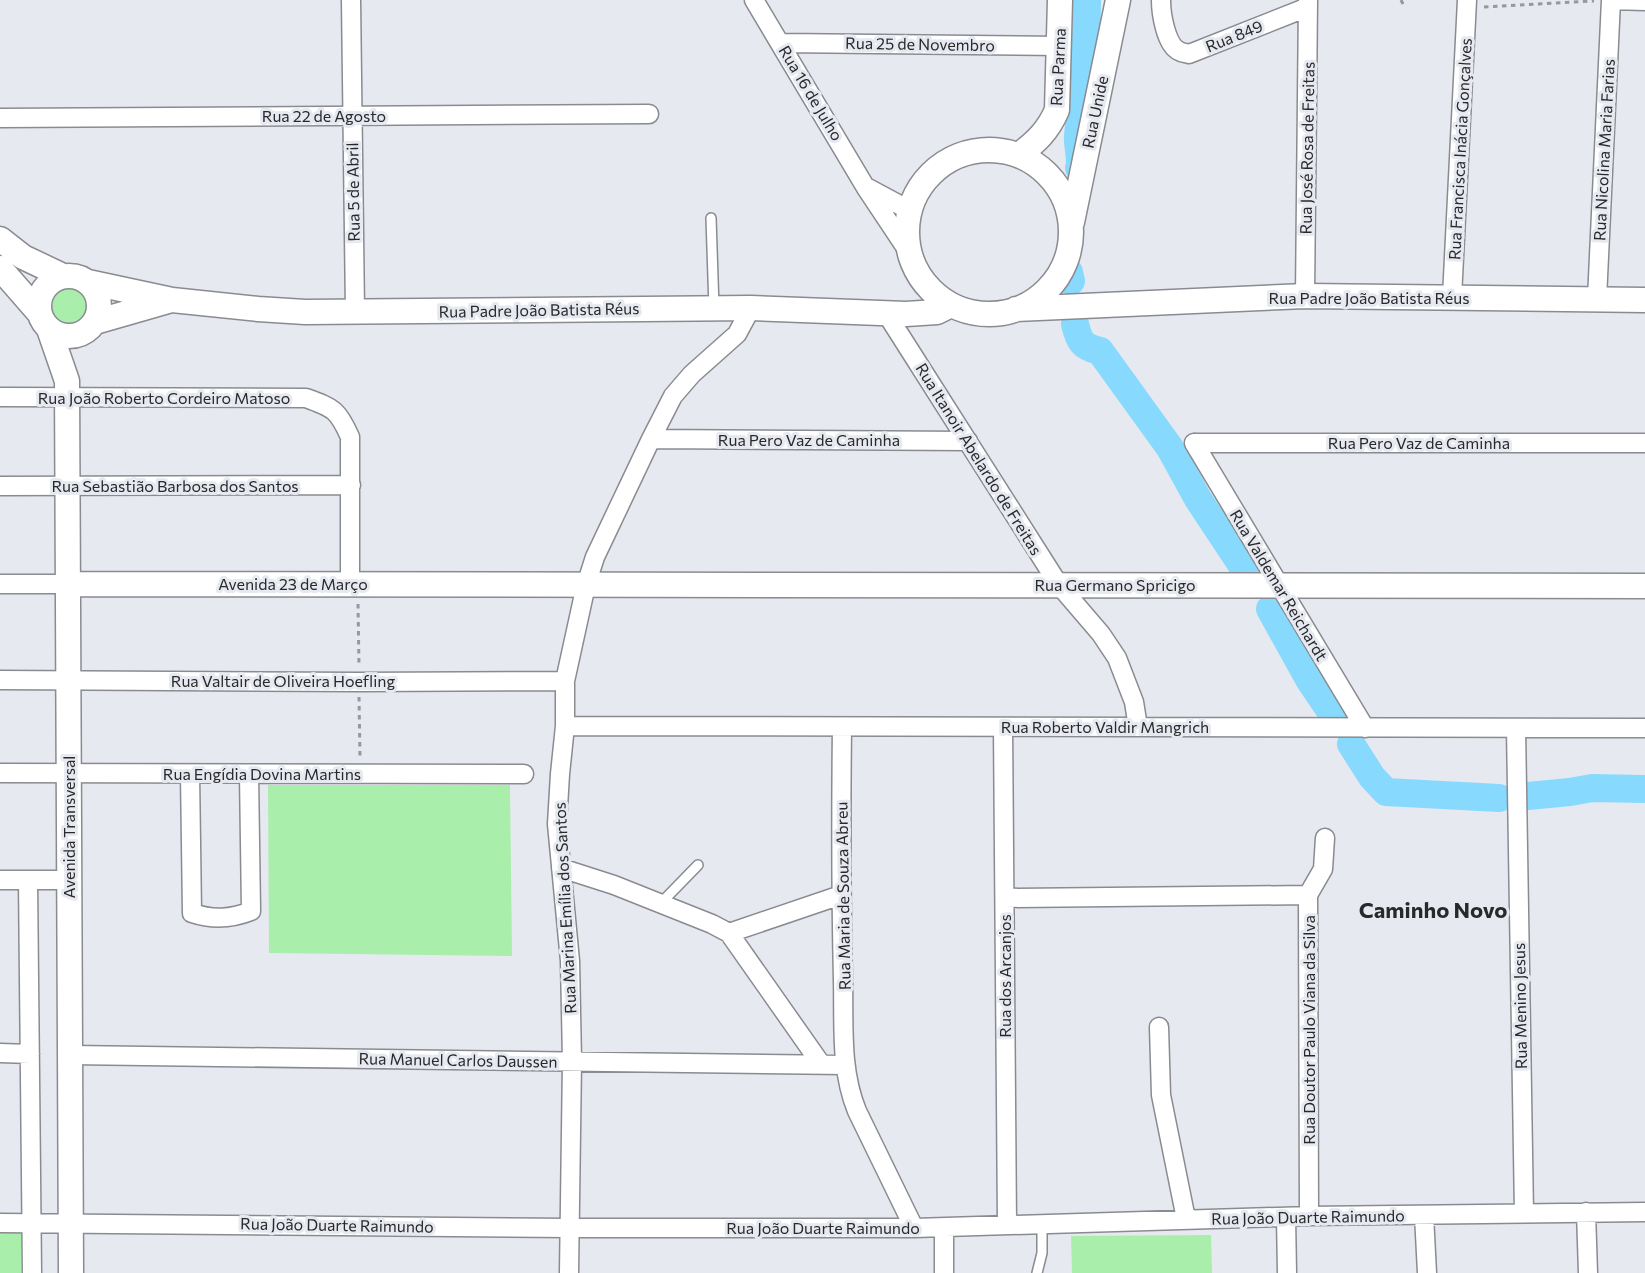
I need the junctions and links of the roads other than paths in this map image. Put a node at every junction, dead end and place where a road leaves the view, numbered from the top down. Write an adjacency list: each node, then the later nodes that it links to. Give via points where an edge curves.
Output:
1 (351, 0): 13 (street, Rua 5 de Abril)
2 (754, 0): 10 (street, Rua 16 de Julho)
3 (1060, 0): 11 (main road, Rua Parma)
4 (1118, 0): 19 (main road, Rua Unide)
5 (1161, 0): 8 (street, Rua 849, via 1162,20 1173,45 1189,54)
6 (1611, 0): 7 (street); 30 (street, Rua Nicolina Maria Farias)
7 (1645, 1)
8 (1308, 3): 28 (street, Rua José Rosa de Freitas)
9 (1467, 4): 29 (street, Rua Francisca Inácia Gonçalves)
10 (781, 43): 11 (street, Rua 25 de Novembro); 16 (street, Rua 16 de Julho)
11 (1060, 46): 15 (main road, Rua Parma, via 1057,110 1040,138)
12 (649, 114): 13 (street, Rua 22 de Agosto)
13 (352, 116): 14 (street, Rua 22 de Agosto); 38 (street, Rua 5 de Abril)
14 (0, 118)
15 (1019, 155): 17 (main road, via 984,150 954,157 930,173); 19 (main road, via 1039,166 1055,182)
16 (866, 188): 17 (street); 21 (street, Rua 16 de Julho)
17 (909, 210): 21 (main road)
18 (711, 218): 35 (lane)
19 (1072, 225): 25 (main road, via 1069,252)
20 (0, 239): 22 (main road)
21 (908, 251): 27 (main road)
22 (11, 255): 24 (main road)
23 (0, 268): 40 (main road)
24 (63, 276): 26 (main road); 40 (main road, via 49,284 40,297)
25 (1058, 276): 34 (main road); 37 (main road, via 1040,297)
26 (88, 282): 31 (main road, Rua Padre João Batista Réus); 41 (main road, via 98,296 98,314)
27 (925, 285): 33 (main road); 39 (main road, via 921,298)
28 (1305, 297): 29 (main road, Rua Padre João Batista Réus); 34 (main road, Rua Padre João Batista Réus)
29 (1452, 297): 30 (main road, Rua Padre João Batista Réus)
30 (1597, 299): 32 (main road, Rua Padre João Batista Réus)
31 (171, 300): 38 (main road, Rua Padre João Batista Réus, via 258,309); 41 (main road, Rua Padre João Batista Réus)
32 (1645, 300)
33 (951, 305): 37 (main road, via 979,314); 39 (main road, Rua Padre João Batista Réus, via 937,312)
34 (1094, 307): 37 (main road, Rua Padre João Batista Réus)
35 (714, 308): 36 (main road, Rua Padre João Batista Réus); 38 (main road, Rua Padre João Batista Réus)
36 (751, 308): 39 (main road, Rua Padre João Batista Réus); 44 (street, Rua Marina Emília dos Santos, via 737,334 673,396)
37 (1016, 309)
38 (355, 312)
39 (896, 314): 45 (street, Rua Itanoir Abelardo de Freitas)
40 (44, 321): 41 (main road, via 57,333 74,336); 42 (main road, Avenida Transversal)
41 (92, 325): 42 (main road, Avenida Transversal)
42 (67, 389): 43 (street, Rua João Roberto Cordeiro Matoso); 48 (street, Rua João Roberto Cordeiro Matoso, via 306,398 340,416 350,437); 50 (main road, Avenida Transversal)
43 (0, 397)
44 (651, 439): 45 (street, Rua Pero Vaz de Caminha); 54 (street, Rua Marina Emília dos Santos, via 595,557)
45 (968, 441): 55 (street, Rua Itanoir Abelardo de Freitas)
46 (1194, 443): 47 (street, Rua Pero Vaz de Caminha); 56 (street, Rua Valdemar Reichardt)
47 (1645, 443)
48 (351, 485): 50 (street, Rua Sebastião Barbosa dos Santos); 51 (street)
49 (0, 486): 50 (street, Rua Sebastião Barbosa dos Santos)
50 (67, 486): 53 (main road, Avenida Transversal)
51 (350, 583): 53 (main road, Avenida 23 de Março); 54 (main road, Avenida 23 de Março)
52 (0, 584): 53 (street, Avenida 23 de Março)
53 (68, 584): 59 (main road, Avenida Transversal)
54 (586, 585): 55 (main road, Rua Germano Spricigo); 60 (street, Rua Marina Emília dos Santos)
55 (1059, 585): 56 (main road, Rua Germano Spricigo); 64 (street, Rua Itanoir Abelardo de Freitas, via 1117,658 1134,702)
56 (1280, 585): 57 (main road, Rua Germano Spricigo); 65 (street, Rua Valdemar Reichardt)
57 (1645, 586)
58 (0, 680): 59 (street, Rua Valtair de Oliveira Hoefling)
59 (68, 680): 60 (street, Rua Valtair de Oliveira Hoefling); 69 (main road, Avenida Transversal)
60 (565, 681): 61 (street, Rua Marina Emília dos Santos)
61 (565, 726): 62 (street, Rua Roberto Valdir Mangrich); 75 (street, Rua Marina Emília dos Santos, via 557,824)
62 (842, 727): 63 (street, Rua Roberto Valdir Mangrich); 79 (street, Rua Maria de Souza Abreu)
63 (1003, 727): 64 (street, Rua Roberto Valdir Mangrich); 81 (street, Rua dos Arcanjos)
64 (1138, 728): 65 (street, Rua Roberto Valdir Mangrich)
65 (1365, 728): 66 (street, Rua Roberto Valdir Mangrich)
66 (1516, 728): 67 (street, Rua Roberto Valdir Mangrich); 93 (street, Rua Menino Jesus)
67 (1645, 728)
68 (0, 773): 69 (street, Rua Engídia Dovina Martins)
69 (69, 774): 70 (street, Rua Engídia Dovina Martins); 78 (main road, Avenida Transversal)
70 (190, 774): 71 (street, Rua Engídia Dovina Martins); 71 (street, via 192,914 210,918 235,917 251,911)
71 (249, 774): 72 (street, Rua Engídia Dovina Martins)
72 (524, 774)
73 (1325, 838): 80 (street, via 1323,869)
74 (698, 865): 82 (lane)
75 (561, 868): 82 (street); 88 (street, Rua Marina Emília dos Santos, via 570,961)
76 (0, 880): 77 (street)
77 (28, 880): 78 (street); 86 (street)
78 (69, 880): 87 (main road, Avenida Transversal)
79 (841, 895): 83 (street); 90 (street, Rua Maria de Souza Abreu)
80 (1308, 895): 81 (street, Rua Doutor Paulo Viana da Silva); 95 (street, Rua Doutor Paulo Viana da Silva)
81 (1005, 898): 102 (street, Rua dos Arcanjos)
82 (661, 903): 83 (street)
83 (729, 933): 89 (street)
84 (1159, 1027): 97 (street, via 1161,1095)
85 (0, 1053): 86 (street)
86 (30, 1054): 99 (street)
87 (70, 1054): 88 (street, Rua Manuel Carlos Daussen); 100 (main road, Avenida Transversal)
88 (572, 1061): 89 (street, Rua Manuel Carlos Daussen); 103 (street, Rua Marina Emília dos Santos)
89 (821, 1064): 90 (street, Rua Manuel Carlos Daussen)
90 (845, 1065): 104 (street, Rua Maria de Souza Abreu, via 857,1112)
91 (1586, 1212): 92 (street, Rua João Duarte Raimundo); 93 (street, Rua João Duarte Raimundo); 113 (street)
92 (1645, 1212)
93 (1524, 1213): 94 (street, Rua João Duarte Raimundo)
94 (1424, 1215): 95 (street, Rua João Duarte Raimundo); 112 (street)
95 (1310, 1216): 96 (street, Rua João Duarte Raimundo)
96 (1286, 1217): 97 (street, Rua João Duarte Raimundo); 111 (street)
97 (1186, 1220): 101 (street, Rua João Duarte Raimundo)
98 (0, 1223): 99 (street, Rua João Duarte Raimundo)
99 (31, 1223): 100 (street, Rua João Duarte Raimundo); 106 (street)
100 (70, 1223): 103 (street, Rua João Duarte Raimundo); 107 (main road, Avenida Transversal)
101 (1042, 1224): 102 (street, Rua João Duarte Raimundo); 110 (lane)
102 (1007, 1225): 105 (street, Rua João Duarte Raimundo)
103 (569, 1228): 104 (street, Rua João Duarte Raimundo); 108 (street, Rua Marina Emília dos Santos)
104 (914, 1228): 105 (street, Rua João Duarte Raimundo)
105 (944, 1228): 109 (street)
106 (32, 1273)
107 (71, 1273)
108 (569, 1273)
109 (944, 1273)
110 (1037, 1273)
111 (1287, 1273)
112 (1427, 1273)
113 (1588, 1273)

